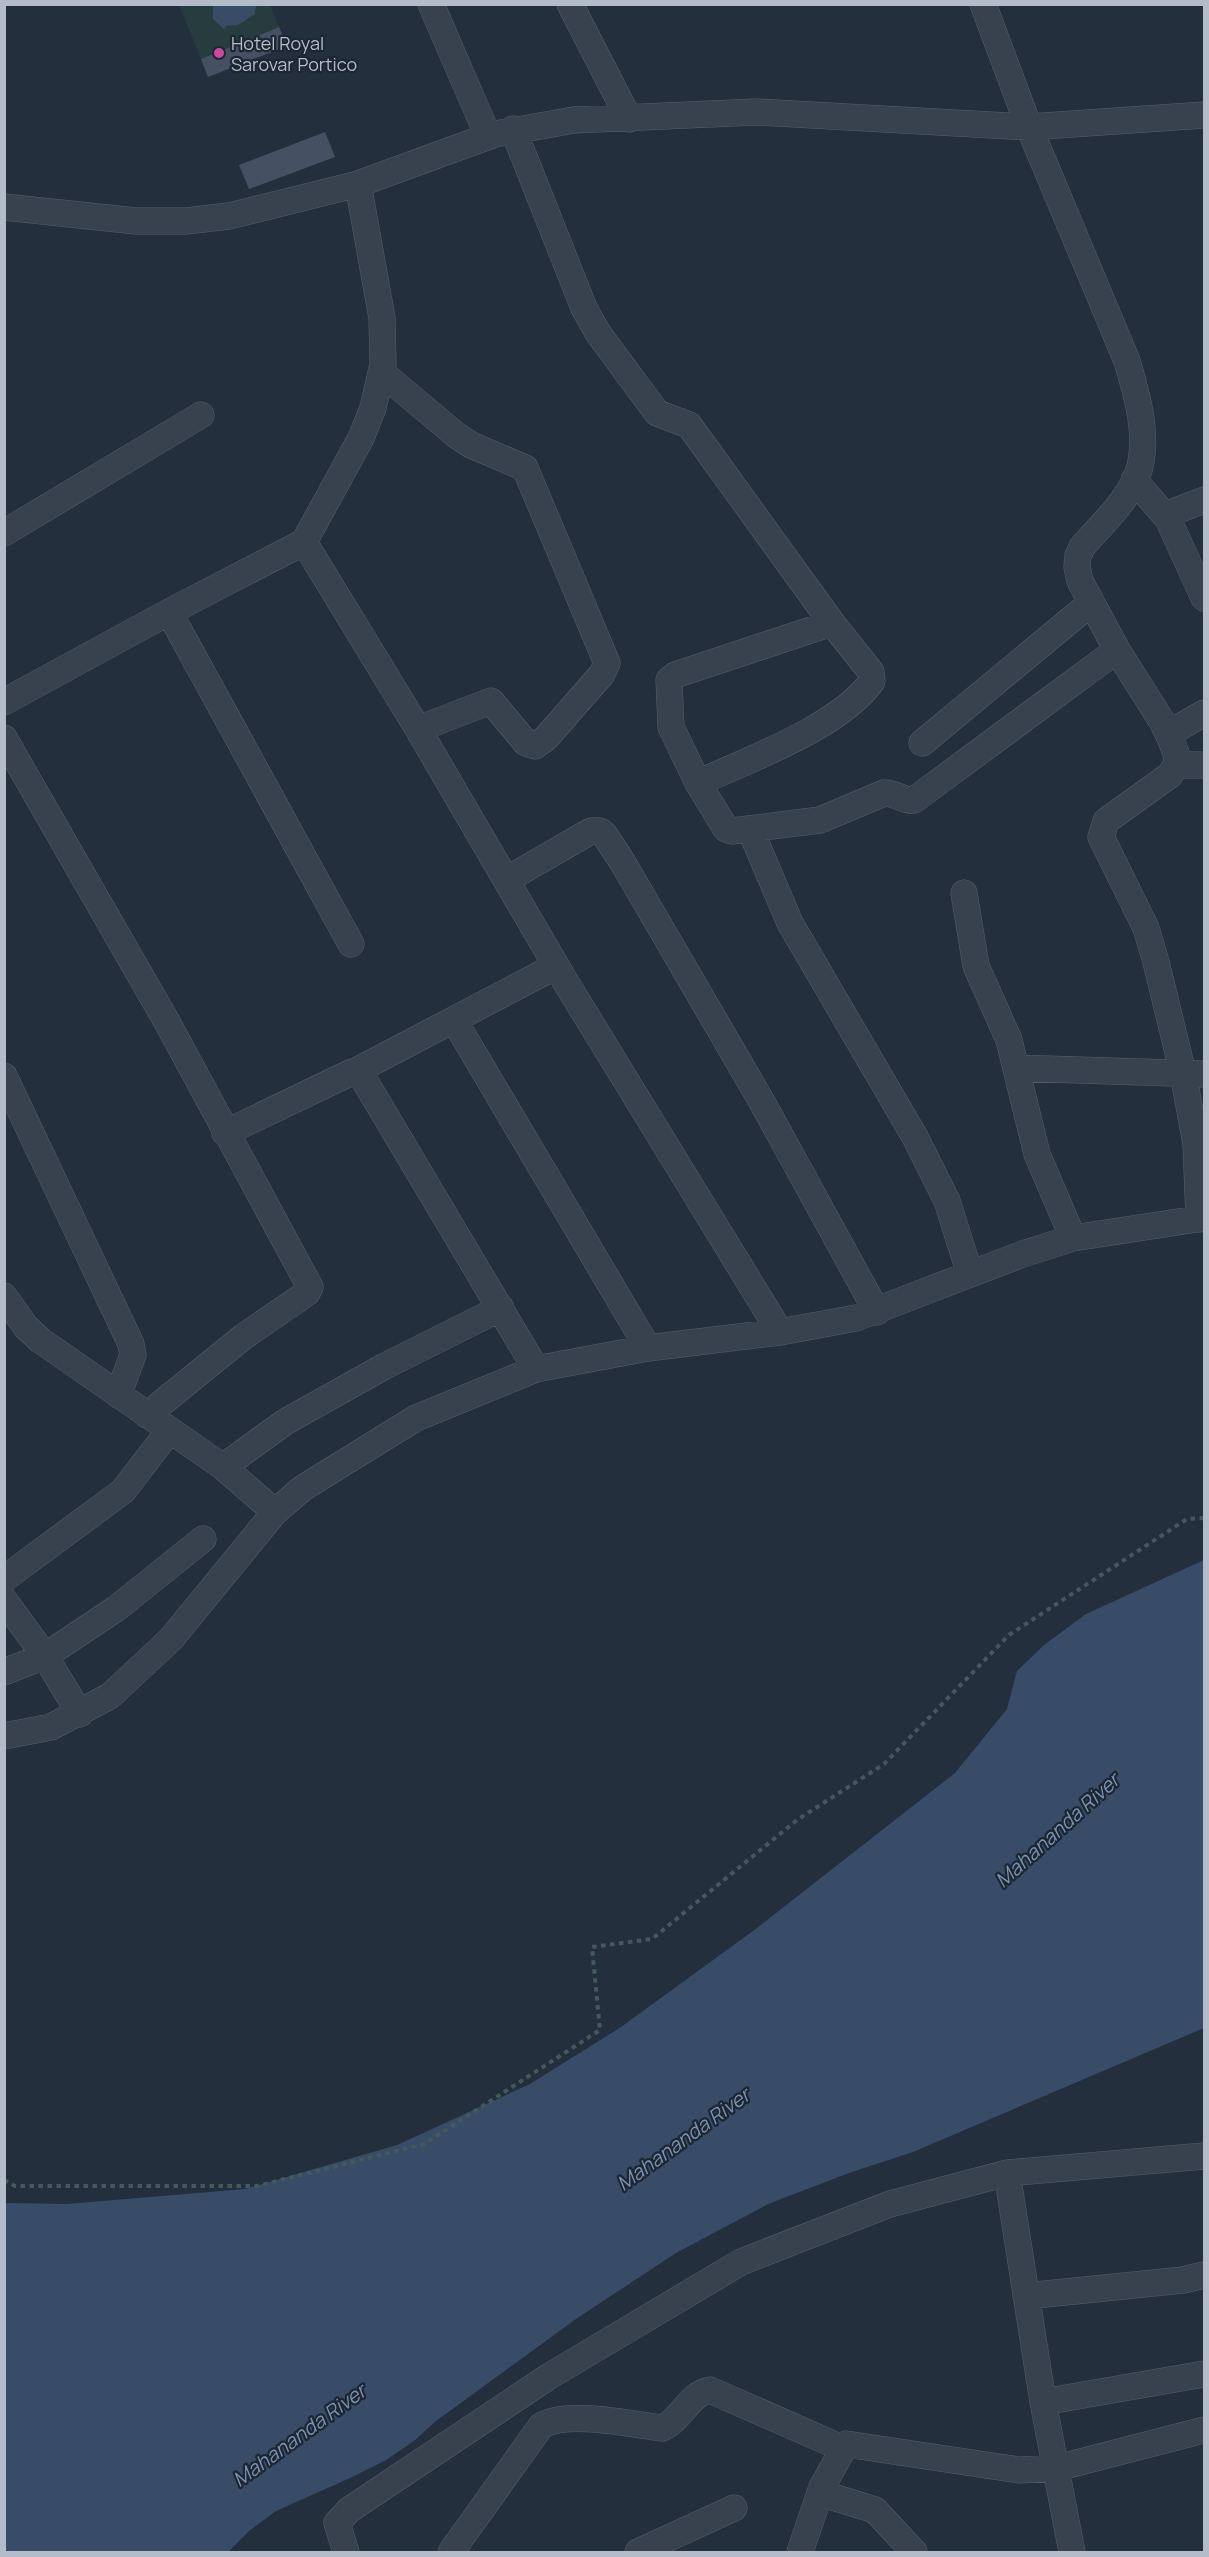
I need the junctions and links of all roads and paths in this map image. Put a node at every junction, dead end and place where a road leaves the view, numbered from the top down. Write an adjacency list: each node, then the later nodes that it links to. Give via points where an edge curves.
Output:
1 (431, 4): 8 (street)
2 (570, 4): 5 (street)
3 (983, 4): 6 (street)
4 (1204, 115): 6 (street)
5 (629, 119): 6 (street, via 756,112); 7 (street, via 574,120)
6 (1029, 127): 13 (street, via 1127,361 1138,399 1142,442)
7 (513, 129): 8 (street); 21 (street, via 584,308 598,333 657,413 689,425)
8 (488, 136): 9 (street)
9 (358, 184): 10 (street, via 229,216 186,222 136,221); 11 (street, via 382,318)
10 (4, 207)
11 (381, 372): 17 (street, via 361,438); 25 (street, via 471,445 525,468 607,663 595,682 536,746 526,743 491,701)
12 (201, 415): 16 (street)
13 (1134, 480): 15 (street); 19 (street, via 1078,556 1080,581)
14 (1204, 500): 15 (street, via 1173,512)
15 (1168, 519): 18 (street)
16 (4, 533)
17 (304, 542): 20 (street); 25 (street)
18 (1204, 598)
19 (1091, 603): 22 (street); 28 (street)
20 (169, 612): 23 (street); 35 (street)
21 (832, 623): 31 (street, via 872,672 867,688 800,736); 31 (street, via 669,680 671,727)
22 (1117, 650): 26 (street); 32 (street, via 914,800 889,792 820,820)
23 (4, 702)
24 (1204, 713): 26 (street)
25 (418, 729): 33 (street)
26 (1168, 734): 29 (street, via 1177,756)
27 (4, 738): 42 (street, via 167,1022)
28 (922, 742)
29 (1176, 765): 30 (street); 40 (street, via 1170,775 1106,821 1101,837 1146,928)
30 (1204, 765)
31 (698, 783): 32 (street, via 722,825 732,831)
32 (750, 829): 45 (street, via 790,923 915,1137 947,1202)
33 (506, 880): 36 (street); 48 (street, via 591,831 604,834 762,1102)
34 (964, 893): 38 (street, via 976,966 1000,1015)
35 (351, 945)
36 (556, 966): 37 (street); 49 (street)
37 (454, 1020): 39 (street); 50 (street)
38 (1016, 1068): 40 (street); 44 (street, via 1037,1154)
39 (356, 1071): 42 (street); 47 (street, via 364,1077)
40 (1194, 1073): 43 (street)
41 (4, 1076): 52 (street, via 130,1344 133,1355)
42 (225, 1133): 53 (street, via 310,1287)
43 (1202, 1218): 44 (street)
44 (1073, 1238): 45 (street)
45 (970, 1274): 48 (street)
46 (4, 1296): 52 (street, via 40,1340)
47 (501, 1308): 51 (street); 55 (street, via 285,1422)
48 (877, 1312): 49 (street)
49 (780, 1332): 50 (street)
50 (648, 1348): 51 (street)
51 (536, 1369): 56 (street, via 416,1418 303,1488)
52 (118, 1395): 53 (street)
53 (147, 1415): 54 (street)
54 (169, 1431): 55 (street); 59 (street, via 123,1491)
55 (223, 1467): 56 (street)
56 (275, 1512): 63 (street, via 171,1639 110,1696)
57 (1204, 1518): 67 (path, via 1187,1519 1010,1635 884,1764 797,1820 652,1939 592,1947 600,2030 424,2144 257,2187 15,2186)
58 (203, 1539): 61 (street, via 117,1608)
59 (4, 1579)
60 (4, 1600): 61 (street)
61 (45, 1656): 62 (street); 63 (street)
62 (4, 1672)
63 (80, 1714): 64 (street, via 51,1727)
64 (4, 1736)
65 (1204, 2156): 66 (street)
66 (1007, 2174): 69 (street); 78 (street, via 890,2204 741,2262 548,2377 349,2510 337,2523)
67 (4, 2180)
68 (1204, 2275): 69 (street)
69 (1026, 2296): 71 (street)
70 (1204, 2374): 71 (street)
71 (1043, 2402): 74 (street)
72 (1204, 2430): 74 (street)
73 (842, 2448): 74 (street, via 848,2444 1019,2470); 75 (street); 79 (street, via 714,2391 699,2394 662,2428 567,2418 550,2420)
74 (1057, 2468): 83 (street)
75 (820, 2493): 81 (street); 82 (street, via 875,2510)
76 (734, 2508): 77 (street)
77 (671, 2546): 80 (street)
78 (346, 2553)
79 (451, 2553)
80 (638, 2553)
81 (800, 2553)
82 (914, 2553)
83 (1072, 2553)

